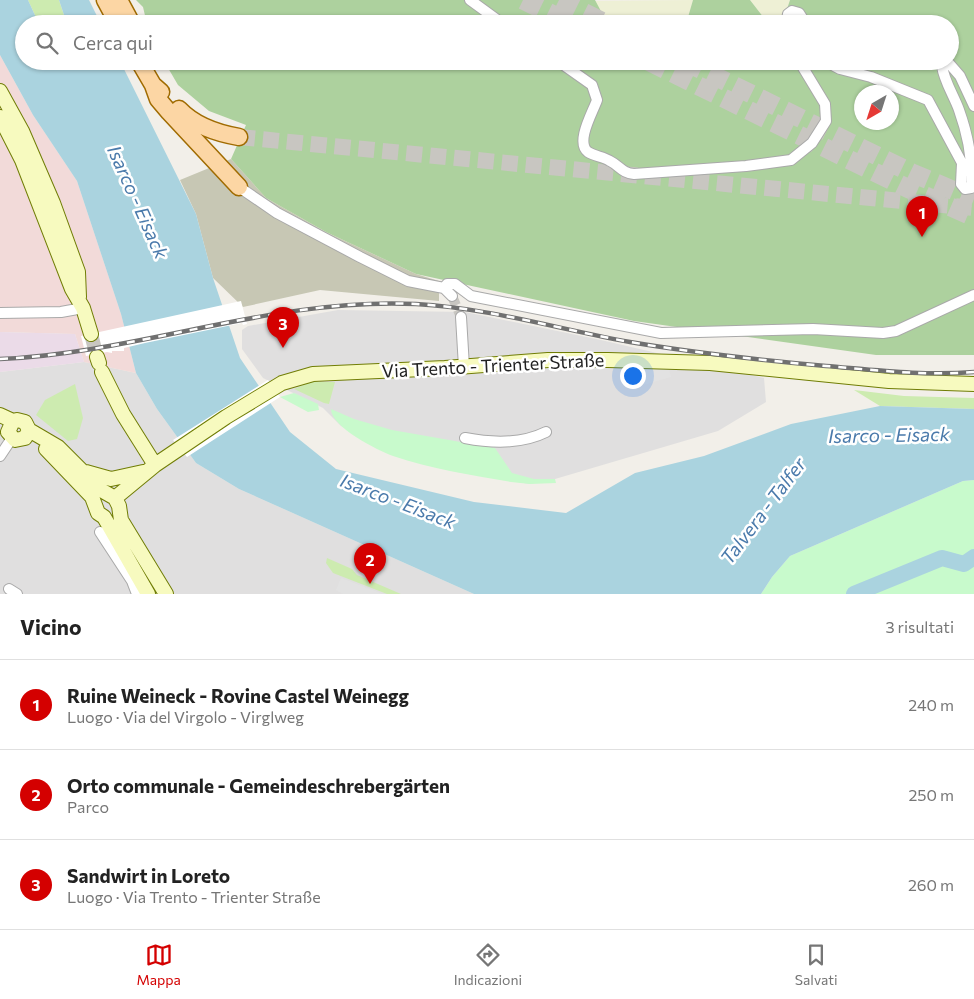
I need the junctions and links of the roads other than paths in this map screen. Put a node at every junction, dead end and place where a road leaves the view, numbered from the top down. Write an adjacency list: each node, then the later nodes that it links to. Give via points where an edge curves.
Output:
1 (105, 0): 4 (main road)
2 (119, 0): 5 (main road)
3 (470, 0): 6 (street)
4 (113, 15)
5 (127, 15)
6 (491, 15)
7 (788, 15): 8 (street, via 792,11)
8 (800, 15)
9 (145, 70): 16 (main road)
10 (156, 70): 18 (main road)
11 (571, 70): 12 (street, via 592,85 597,100 586,125 584,144 588,152 613,162 626,173 634,174 791,160 812,143 826,121 825,104)
12 (804, 70)
13 (844, 70): 14 (street, via 871,77 928,100 962,163 961,184 965,189 971,188 972,172 960,112)
14 (943, 70)
15 (955, 70): 19 (street)
16 (153, 85): 18 (main road); 23 (main road, via 158,99)
17 (0, 91): 27 (street, via 22,131 56,212 78,272)
18 (174, 104): 22 (main road, via 203,126)
19 (974, 106)
20 (0, 117): 21 (street)
21 (5, 131): 27 (street, via 22,160 72,289)
22 (239, 137)
23 (239, 187): 24 (street, via 278,213 408,281)
24 (444, 288): 25 (street, via 447,284 455,284 471,296 661,333 813,329 883,333); 26 (street)
25 (974, 295)
26 (452, 296)
27 (81, 302): 28 (street, via 61,312); 30 (street)
28 (0, 313)
29 (461, 317): 32 (street)
30 (91, 334)
31 (99, 364): 40 (street)
32 (464, 367): 33 (street, Via Trento - Trienter Straße, via 548,360 669,361 889,381); 40 (street, Via Trento - Trienter Straße, via 313,374 278,385)
33 (974, 384)
34 (6, 418): 36 (street, via 21,420 28,425); 37 (street)
35 (546, 432): 38 (street, via 503,441)
36 (28, 433): 37 (street, via 22,440); 41 (street, via 58,447); 43 (street, via 92,497)
37 (12, 438): 39 (street)
38 (465, 438)
39 (0, 456)
40 (152, 467): 41 (street, via 111,480); 42 (street)
41 (83, 471): 42 (street)
42 (114, 501): 43 (street, via 100,498); 43 (street, via 111,518); 47 (street, via 121,520)
43 (100, 511): 46 (street)
44 (100, 532): 45 (street)
45 (137, 594)
46 (148, 594)
47 (166, 594)

